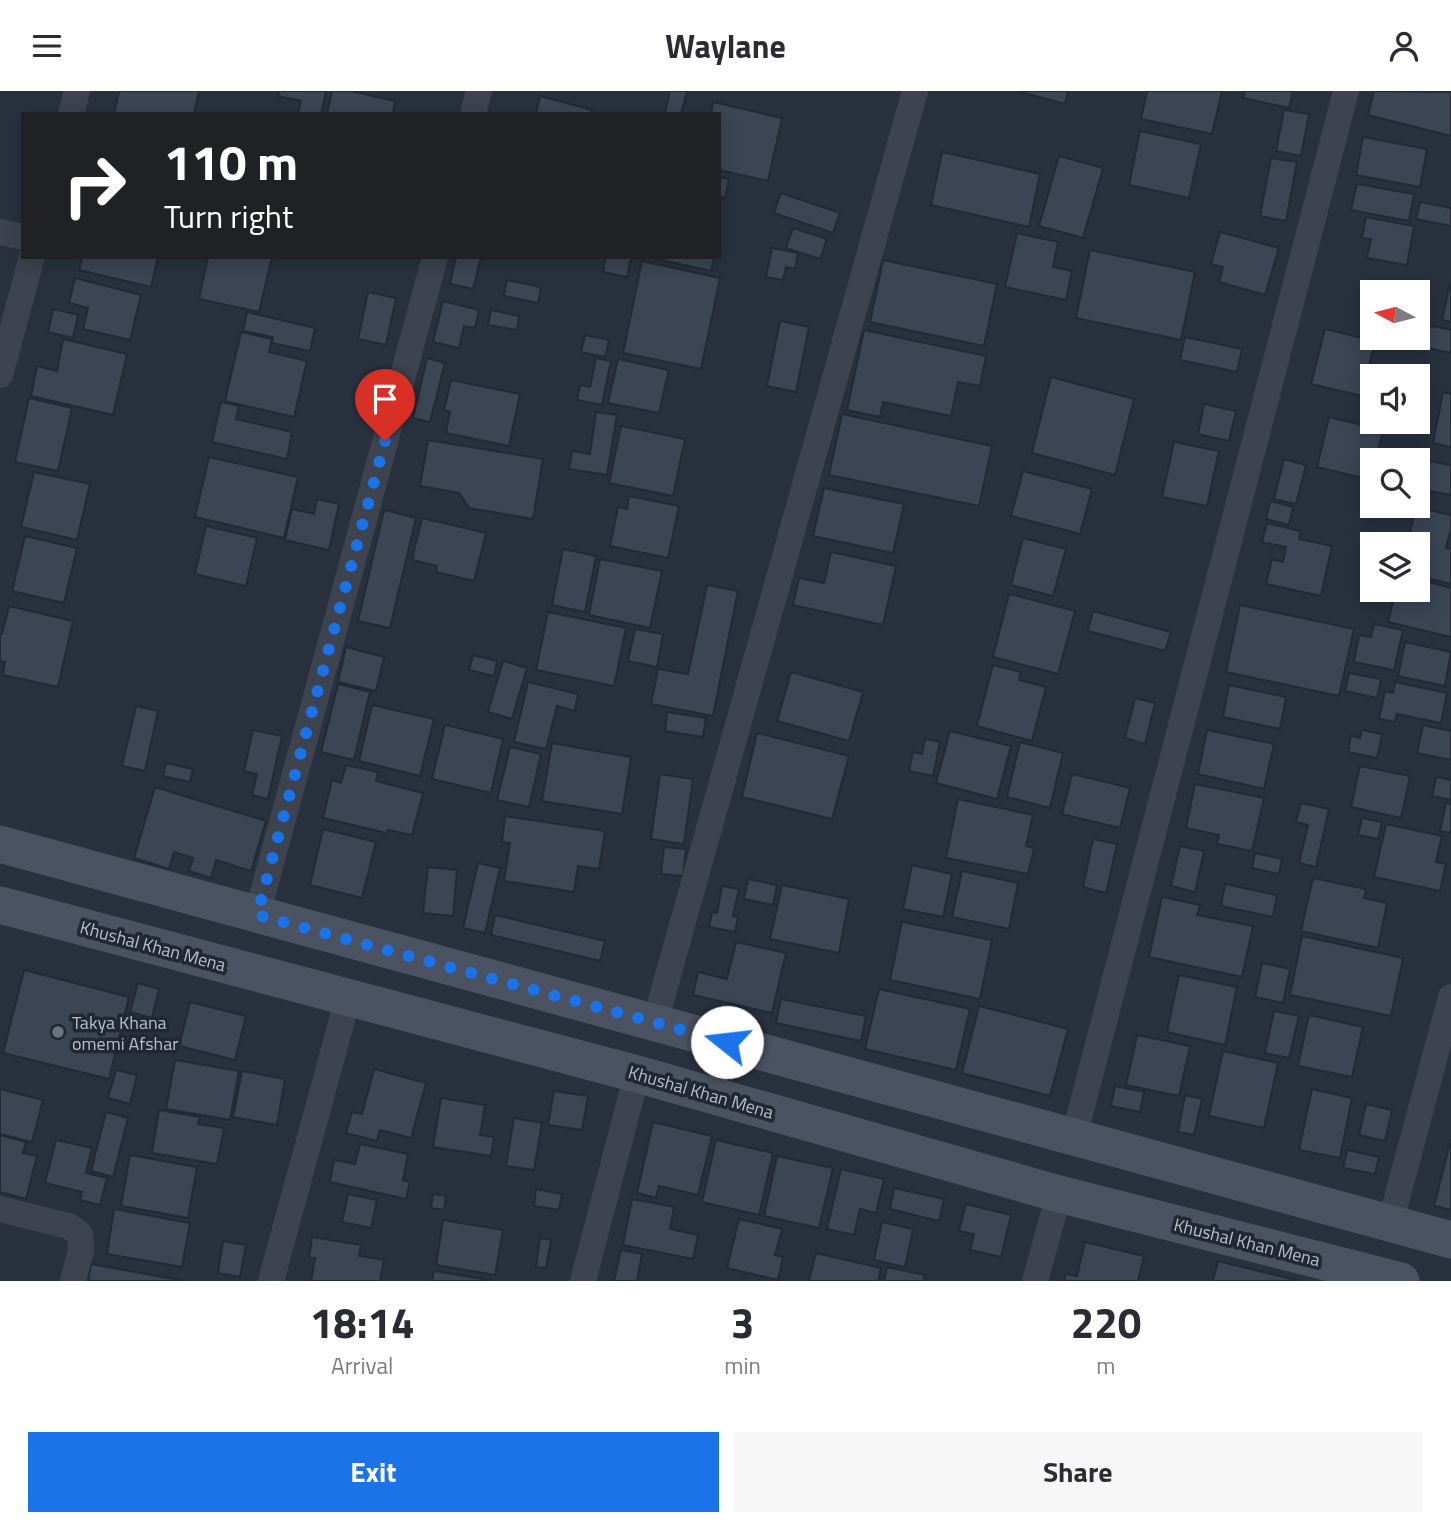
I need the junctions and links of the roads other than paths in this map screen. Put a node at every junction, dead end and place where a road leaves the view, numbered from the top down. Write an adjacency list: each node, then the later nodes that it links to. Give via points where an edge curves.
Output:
1 (77, 91): 5 (street)
2 (480, 91): 6 (street)
3 (915, 91): 17 (street)
4 (1346, 91): 22 (street)
5 (72, 112)
6 (474, 112)
7 (0, 232): 8 (street)
8 (21, 237)
9 (31, 259): 11 (street)
10 (434, 259): 14 (street)
11 (0, 375)
12 (0, 845): 14 (street)
13 (0, 905): 16 (street, Khushal Khan Mena)
14 (257, 915): 17 (street)
15 (1451, 997): 26 (street)
16 (348, 998): 19 (street, Khushal Khan Mena); 30 (street)
17 (654, 1022): 18 (street)
18 (752, 1049): 20 (street); 21 (street, via 761,1058 766,1079 751,1097)
19 (637, 1074): 21 (street, Khushal Khan Mena); 31 (street)
20 (933, 1101): 22 (street); 23 (street, via 903,1108 894,1119 895,1133)
21 (734, 1102): 23 (street, Khushal Khan Mena)
22 (1074, 1137): 26 (street)
23 (924, 1157): 24 (street, Khushal Khan Mena)
24 (1059, 1193): 28 (street, Khushal Khan Mena); 32 (street)
25 (0, 1209): 29 (street, via 69,1226 80,1234)
26 (1390, 1224): 27 (street)
27 (1451, 1240)
28 (1387, 1279)
29 (74, 1281)
30 (271, 1281)
31 (583, 1281)
32 (1035, 1281)

